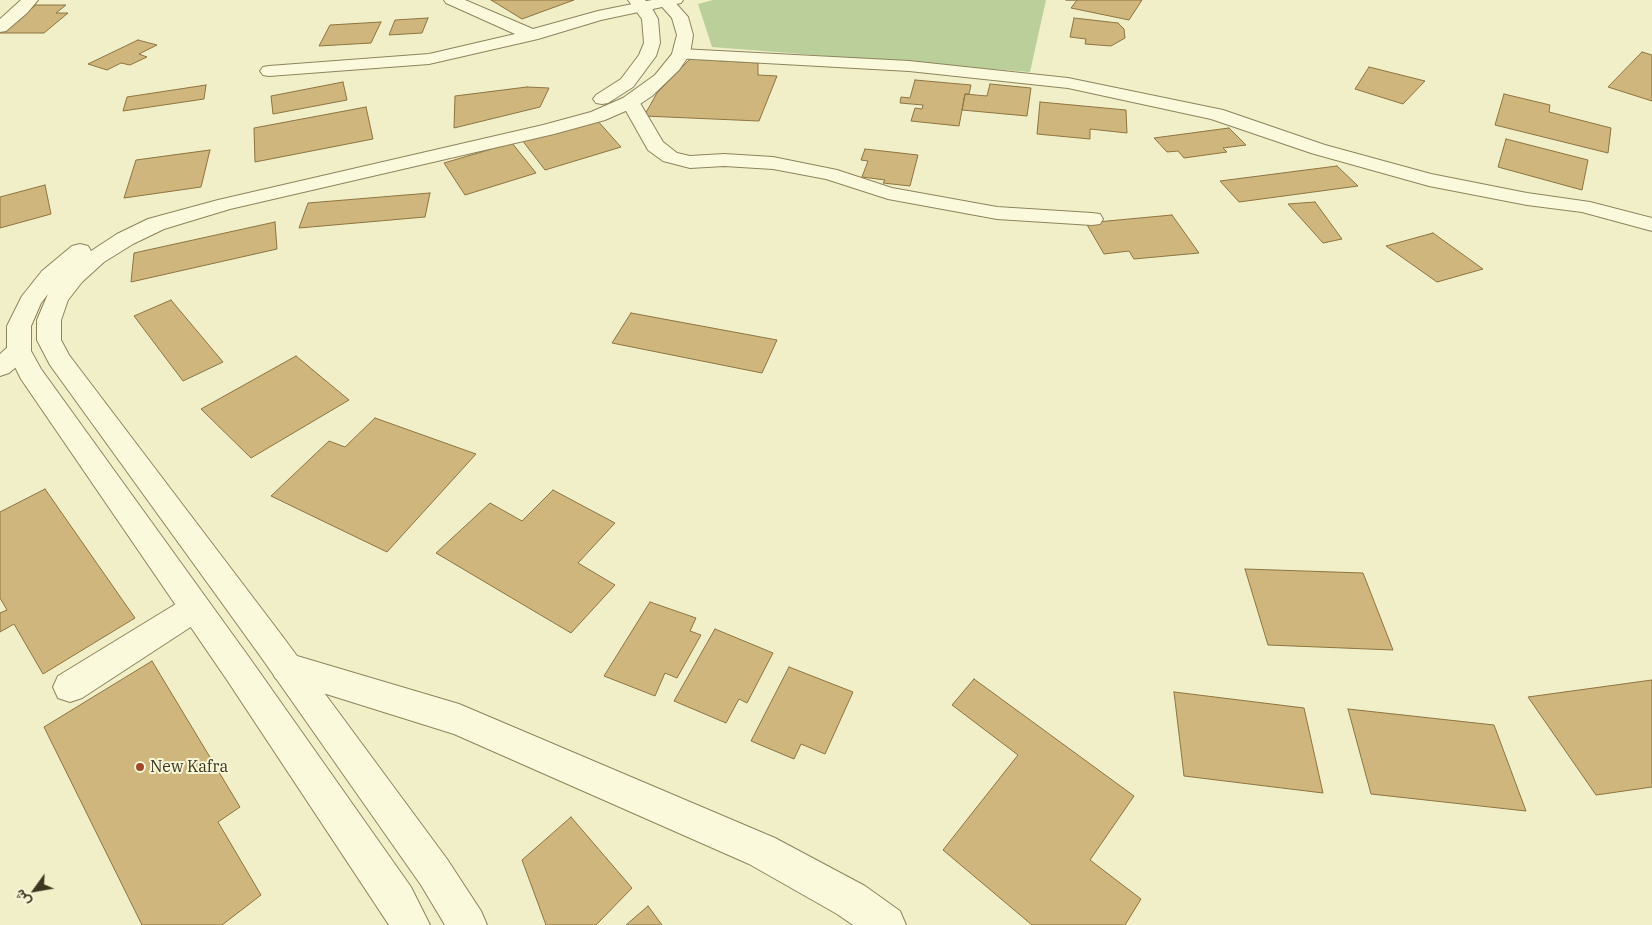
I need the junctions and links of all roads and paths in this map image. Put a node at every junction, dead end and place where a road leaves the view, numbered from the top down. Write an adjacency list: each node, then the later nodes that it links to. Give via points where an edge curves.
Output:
1 (30, 0): 4 (street)
2 (452, 0): 5 (street)
3 (653, 2): 5 (street); 6 (street, via 680,18 685,35); 9 (street, via 650,19 652,43 648,56 627,83 610,94 564,114)
4 (0, 27)
5 (532, 35): 7 (street, via 429,59)
6 (680, 54): 8 (street, via 661,79); 11 (street, via 908,66 1068,83 1216,114 1318,149 1429,180 1583,206)
7 (269, 71)
8 (630, 102): 9 (street, via 598,116 547,130); 10 (street, via 655,146 670,157 683,161 773,162 830,174 888,193 997,212)
9 (412, 156): 12 (street, via 185,202 110,232 77,252 50,276 30,301); 14 (street, via 156,224 125,239 74,277 57,298 49,320 49,340 59,360)
10 (1092, 219)
11 (1652, 226)
12 (9, 359): 13 (street, via 30,372)
13 (195, 608): 15 (street); 16 (street, via 397,901)
14 (287, 668): 17 (street, via 434,872); 18 (street, via 459,720 762,851 851,900)
15 (70, 687)
16 (410, 925)
17 (467, 925)
18 (886, 925)

